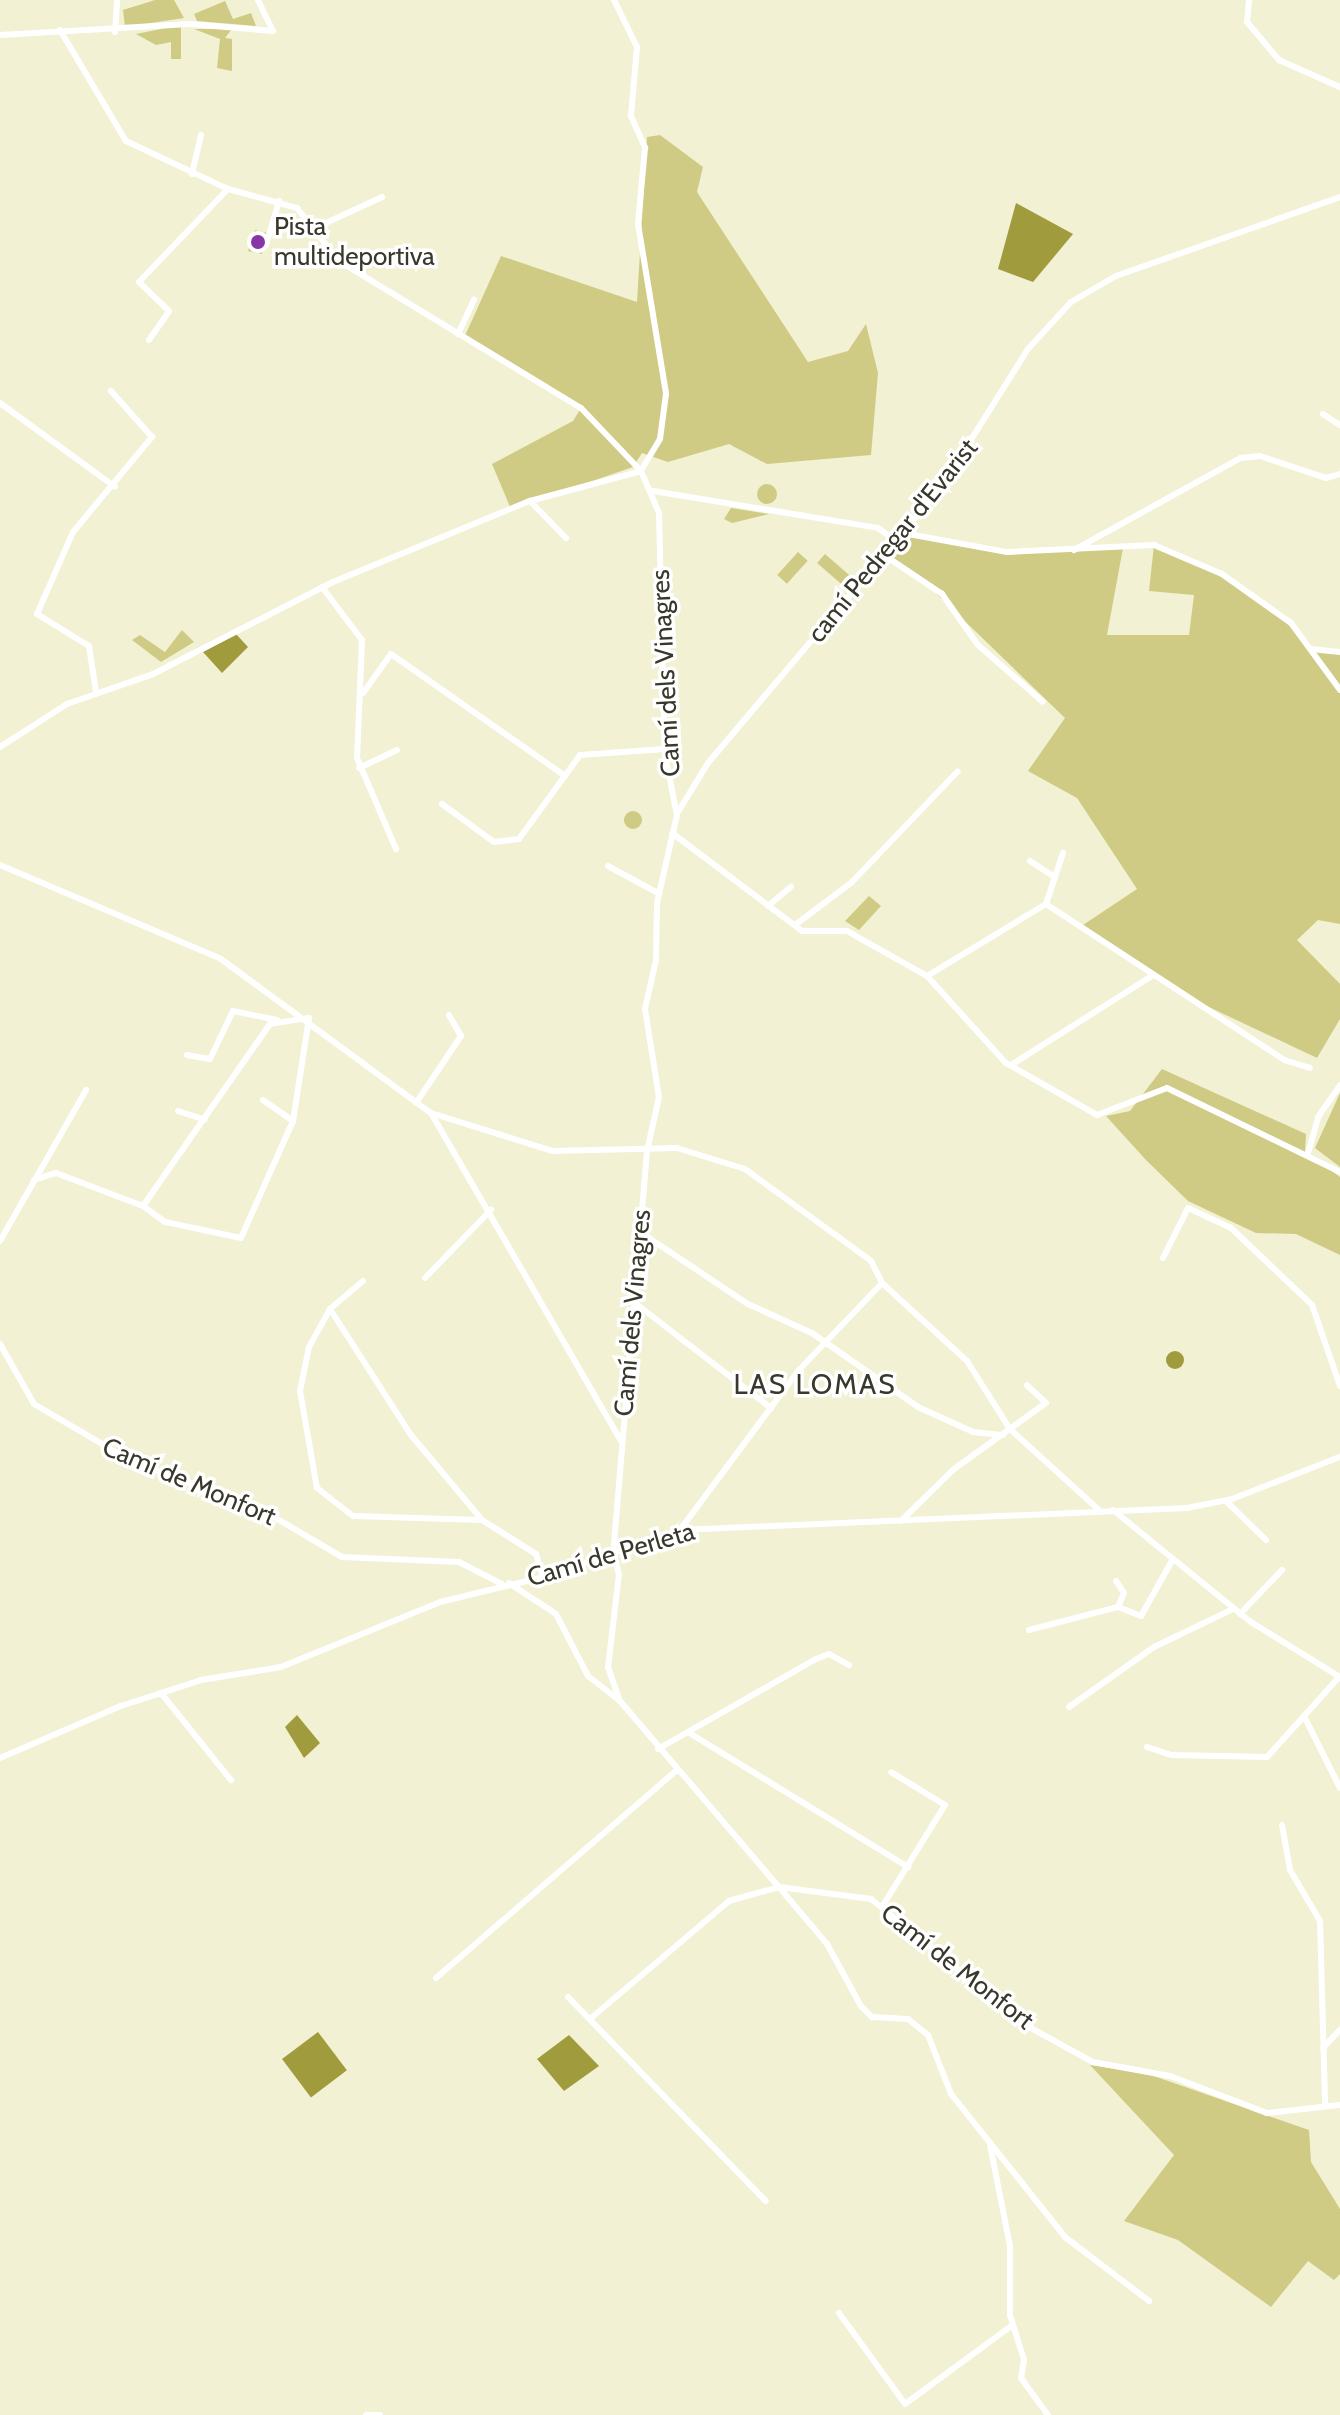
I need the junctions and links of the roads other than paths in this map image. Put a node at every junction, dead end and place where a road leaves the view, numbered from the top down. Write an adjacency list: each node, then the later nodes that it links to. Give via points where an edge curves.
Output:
1 (117, 0): 6 (street)
2 (614, 0): 26 (street, via 637,47 631,116 645,148 638,224 666,394 660,439)
3 (1249, 0): 8 (street, via 1247,22 1279,60)
4 (262, 2): 6 (street, via 273,31 190,24)
5 (60, 30): 6 (street); 7 (street); 10 (street, via 114,128 144,154)
6 (115, 32)
7 (0, 35)
8 (1340, 87)
9 (201, 135): 10 (street)
10 (192, 174): 11 (street)
11 (228, 189): 12 (street); 21 (street, via 139,282 169,311)
12 (252, 193): 15 (street); 16 (street)
13 (382, 197): 17 (street)
14 (1340, 197): 31 (street, camí Pedregar d'Evarist, via 1116,276 1071,302 1028,349 977,438)
15 (279, 201): 17 (street, Camí dels Vinagres); 18 (street)
16 (249, 203)
17 (315, 228): 20 (street, Camí dels Vinagres, via 339,261)
18 (266, 245)
19 (474, 299): 20 (street)
20 (458, 334): 26 (street, Camí dels Vinagres, via 581,408)
21 (149, 340)
22 (111, 391): 28 (street, via 153,431)
23 (0, 403): 28 (street)
24 (1323, 414): 25 (street)
25 (1340, 425)
26 (641, 471): 29 (street, Camí dels Vinagres); 30 (street)
27 (1339, 478): 34 (street, via 1260,456 1241,458)
28 (115, 487): 40 (street, via 73,532 37,614 89,646)
29 (653, 491): 33 (street, via 878,528); 44 (street, Camí dels Vinagres, via 668,652)
30 (530, 501): 32 (street); 36 (street)
31 (903, 533): 33 (street, camí Pedregar d'Evarist); 34 (street, via 1007,552)
32 (566, 538)
33 (896, 541): 35 (street, camí Pedregar d'Evarist)
34 (1074, 550): 37 (street, via 1154,545 1222,574 1291,623)
35 (884, 555): 42 (street, via 942,594 978,645); 50 (street, camí Pedregar d'Evarist, via 708,763)
36 (322, 587): 40 (street, via 153,674); 41 (street, via 362,640)
37 (1311, 649): 38 (street); 39 (street)
38 (1340, 652)
39 (1340, 690)
40 (96, 692): 43 (street)
41 (363, 693): 46 (street); 48 (street, via 391,654)
42 (1043, 702)
43 (0, 747)
44 (665, 749): 48 (street, via 580,755); 50 (street, Camí dels Vinagres)
45 (397, 750): 46 (street)
46 (359, 768): 52 (street)
47 (958, 771): 62 (street, via 852,882)
48 (565, 776): 49 (street, via 519,839 494,842)
49 (442, 804)
50 (677, 815): 51 (street, Camí dels Vinagres)
51 (672, 833): 59 (street, Camí dels Vinagres); 61 (street)
52 (396, 849)
53 (1063, 853): 57 (street)
54 (1030, 861): 57 (street)
55 (0, 865): 66 (street, via 221,959)
56 (608, 866): 59 (street)
57 (1055, 877): 60 (street)
58 (791, 887): 61 (street)
59 (658, 893): 79 (street, Camí dels Vinagres, via 645,1009 659,1097)
60 (1046, 904): 63 (street); 64 (street)
61 (768, 906): 62 (street)
62 (795, 925): 63 (street, via 810,934 847,931)
63 (927, 976): 69 (street)
64 (1152, 976): 69 (street); 70 (street, via 1284,1060)
65 (449, 1015): 74 (street, via 461,1036)
66 (309, 1018): 67 (street); 74 (street); 78 (street)
67 (277, 1020): 68 (street, via 233,1011 210,1059); 77 (street)
68 (187, 1055)
69 (1011, 1065): 80 (street, via 1097,1115 1167,1088)
70 (1310, 1068)
71 (1340, 1085): 80 (street, via 1318,1117)
72 (86, 1090): 82 (street)
73 (263, 1100): 78 (street)
74 (416, 1103): 76 (street)
75 (178, 1111): 77 (street)
76 (431, 1113): 79 (street, via 552,1151); 84 (street)
77 (205, 1120): 83 (street)
78 (293, 1121): 83 (street, via 241,1238 165,1222)
79 (647, 1151): 85 (street, Camí dels Vinagres); 90 (street, via 703,1151 745,1169 860,1252)
80 (1308, 1153): 81 (street)
81 (1340, 1172)
82 (34, 1180): 83 (street, via 56,1173); 86 (street)
83 (143, 1206)
84 (491, 1210): 88 (street); 100 (street)
85 (640, 1232): 91 (street, Camí dels Vinagres); 93 (street, via 748,1304)
86 (0, 1241)
87 (1163, 1258): 96 (street, via 1188,1208 1231,1228 1312,1305)
88 (425, 1278)
89 (363, 1281): 92 (street)
90 (882, 1283): 93 (street); 98 (street, via 967,1361)
91 (635, 1303): 97 (street); 100 (street, Camí dels Vinagres)
92 (330, 1309): 105 (street, via 411,1435); 105 (street, via 309,1347 300,1391 317,1488 353,1516)
93 (828, 1343): 97 (street); 99 (street, via 918,1407 973,1432)
94 (0, 1344): 114 (street, Camí de Monfort, via 34,1404 131,1461 262,1510 342,1557 459,1562)
95 (1027, 1385): 98 (street, via 1046,1403)
96 (1340, 1386)
97 (771, 1408): 107 (street)
98 (1010, 1429): 99 (street); 103 (street)
99 (1003, 1435): 106 (street)
100 (621, 1441): 109 (street, Camí dels Vinagres)
101 (1340, 1457): 102 (street, Camí de Perleta)
102 (1226, 1501): 104 (street, Camí de Perleta); 108 (street)
103 (1100, 1510): 104 (street, Camí de Perleta); 106 (street, Camí de Perleta)
104 (1113, 1510): 110 (street)
105 (482, 1520): 112 (street, via 536,1554)
106 (901, 1521): 107 (street, Camí de Perleta)
107 (680, 1530): 109 (street, Camí de Perleta)
108 (1266, 1540)
109 (613, 1552): 112 (street, Camí de Perleta); 121 (street, Camí dels Vinagres, via 619,1574 608,1667)
110 (1173, 1559): 115 (street, via 1141,1616); 116 (street)
111 (1282, 1570): 116 (street)
112 (543, 1577): 114 (street, Camí de Perleta)
113 (1116, 1581): 115 (street, via 1124,1593)
114 (506, 1584): 120 (street, Camí de Perleta, via 281,1667); 121 (street, Camí de Monfort, via 556,1614 588,1676)
115 (1118, 1607): 117 (street)
116 (1237, 1611): 119 (street); 122 (street, via 1154,1647)
117 (1029, 1630)
118 (849, 1665): 124 (street, via 829,1654 816,1659)
119 (1340, 1677): 123 (street)
120 (161, 1693): 127 (street, Camí de Perleta); 130 (street)
121 (620, 1701): 126 (street, Camí de Monfort)
122 (1069, 1707)
123 (1304, 1716): 125 (street, via 1267,1757 1172,1755); 131 (street)
124 (691, 1734): 126 (street); 133 (street)
125 (1147, 1747)
126 (658, 1749): 128 (street, Camí de Monfort)
127 (0, 1758)
128 (676, 1771): 134 (street, Camí de Monfort); 136 (street)
129 (891, 1772): 133 (street, via 945,1805)
130 (231, 1780)
131 (1340, 1788)
132 (1282, 1825): 140 (street, via 1290,1870 1320,1921)
133 (908, 1867): 135 (street)
134 (779, 1887): 135 (street, Camí de Monfort, via 859,1892); 138 (street, via 729,1901); 143 (street, via 827,1944 867,2011 908,2019 928,2035 945,2084)
135 (882, 1907): 141 (street, Camí de Monfort, via 1029,2027 1093,2062 1170,2076 1267,2113)
136 (436, 1978)
137 (568, 1997): 138 (street)
138 (590, 2019): 144 (street)
139 (1340, 2030): 140 (street)
140 (1323, 2048): 141 (street)
141 (1325, 2104): 142 (street, Camí de Monfort)
142 (1340, 2105)
143 (990, 2141): 145 (street, via 1065,2237); 147 (street, via 1010,2246)
144 (766, 2201)
145 (1149, 2301)
146 (839, 2313): 147 (street, via 905,2404)
147 (1011, 2326): 150 (street, via 1024,2360 1021,2378)
148 (366, 2415): 149 (street)
149 (380, 2415)
150 (1048, 2415)

